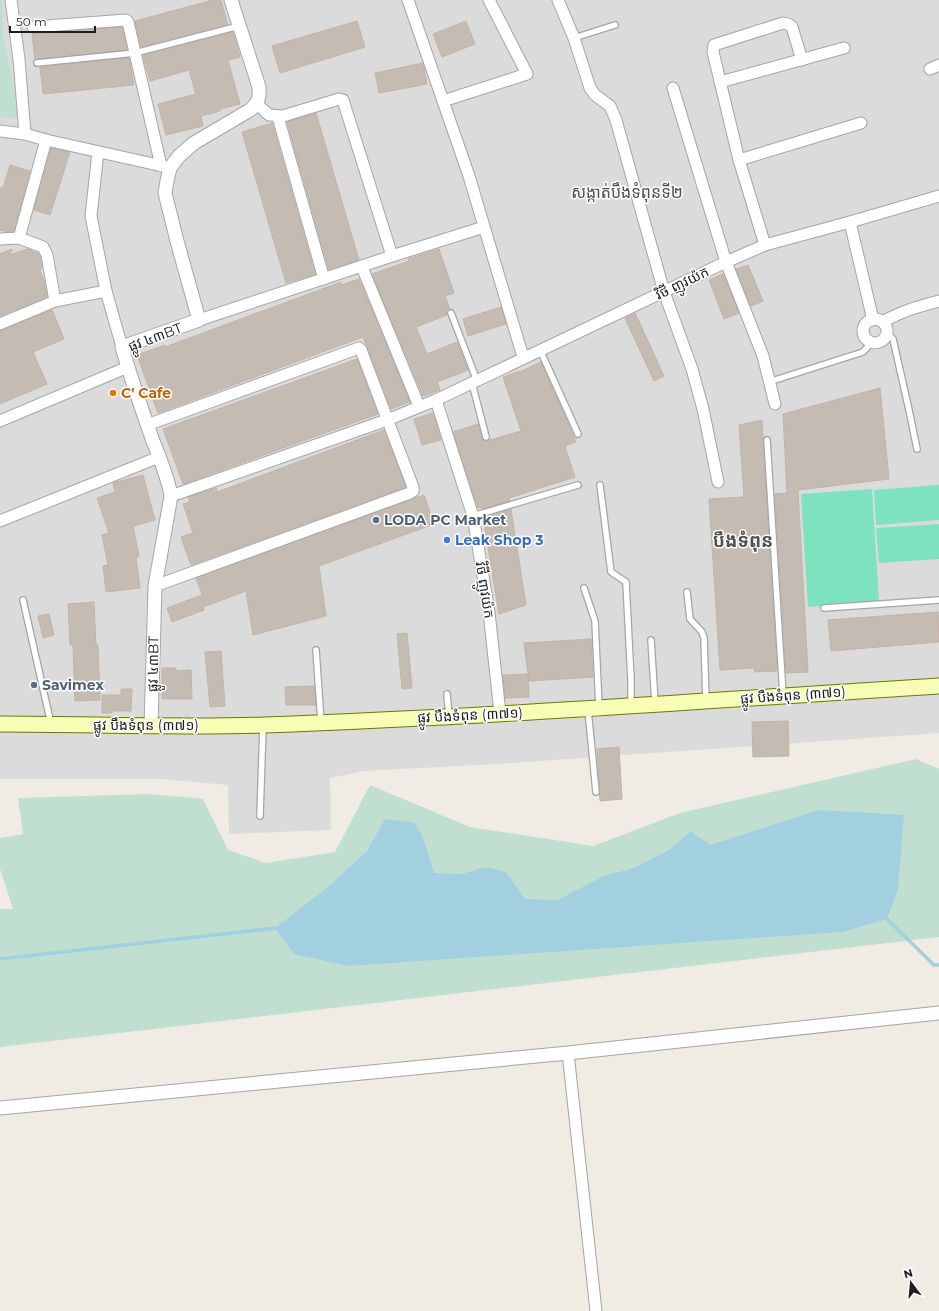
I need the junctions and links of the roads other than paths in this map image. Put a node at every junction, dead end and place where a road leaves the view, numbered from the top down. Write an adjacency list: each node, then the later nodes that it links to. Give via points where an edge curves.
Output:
1 (11, 0): 21 (street)
2 (231, 0): 6 (street)
3 (408, 0): 16 (street)
4 (489, 0): 16 (street, via 527,74)
5 (558, 0): 9 (street)
6 (240, 26): 11 (lane); 17 (street, via 259,87)
7 (615, 26): 9 (lane)
8 (33, 27): 11 (street, via 124,19 128,22)
9 (574, 38): 37 (street, via 590,88 610,106 616,120)
10 (844, 48): 12 (street)
11 (135, 53): 13 (lane); 25 (street)
12 (802, 60): 14 (street); 14 (street, via 792,27 783,23 714,45 713,52)
13 (37, 63)
14 (720, 82): 24 (street)
15 (673, 88): 33 (street)
16 (444, 101): 28 (street)
17 (257, 104): 18 (street, via 269,115); 25 (street, ផ្លូវ ៤៣BT, via 194,143)
18 (278, 117): 32 (street, via 338,99 343,100); 35 (street)
19 (861, 123): 24 (street)
20 (0, 131): 21 (street)
21 (25, 134): 22 (street)
22 (46, 140): 23 (street); 29 (street)
23 (98, 152): 25 (street); 36 (street, via 91,216)
24 (739, 160): 31 (street)
25 (166, 167): 41 (street, ផ្លូវ ៤៣BT, via 165,193)
26 (939, 196): 27 (street, វិថី ញូវយ៉ក)
27 (850, 222): 31 (street, វិថី ញូវយ៉ក); 43 (street)
28 (484, 227): 32 (street); 47 (street)
29 (19, 238): 30 (street); 39 (street, via 40,245 46,250)
30 (0, 239)
31 (765, 244): 33 (street, វិថី ញូវយ៉ក)
32 (392, 256): 34 (street)
33 (726, 262): 37 (street, វិថី ញូវយ៉ក); 52 (street, via 763,356)
34 (362, 267): 35 (street); 53 (street)
35 (324, 279): 41 (street)
36 (106, 291): 39 (street); 45 (street)
37 (664, 292): 46 (street, វិថី ញូវយ៉ក); 62 (street, via 692,369)
38 (939, 301): 43 (street, via 897,314)
39 (55, 302): 42 (street)
40 (451, 313): 50 (lane)
41 (199, 320): 45 (street, ផ្លូវ ៤៣BT)
42 (0, 324)
43 (880, 324): 44 (street, via 884,338); 44 (street, via 866,324 863,331 865,338); 60 (lane, via 893,339)
44 (872, 342): 49 (lane, via 863,352)
45 (122, 347): 48 (street, ផ្លូវ ៤៣BT)
46 (540, 349): 47 (street, វិថី ញូវយ៉ក); 57 (lane)
47 (523, 357): 50 (street, វិថី ញូវយ៉ក)
48 (128, 367): 55 (street); 56 (street, ផ្លូវ ៤៣BT)
49 (775, 380)
50 (474, 382): 51 (street, វិថី ញូវយ៉ក); 58 (lane)
51 (436, 400): 53 (street, វិថី ញូវយ៉ក); 66 (street, វិថី ញូវយ៉ក)
52 (775, 404)
53 (419, 406): 54 (street, វិថី ញូវយ៉ក)
54 (387, 420): 56 (street, via 359,348); 65 (street, វិថី ញូវយ៉ក); 68 (street, via 413,491)
55 (0, 421)
56 (147, 425): 61 (street, ផ្លូវ ៤៣BT)
57 (578, 434)
58 (486, 437)
59 (767, 440): 78 (lane)
60 (917, 449)
61 (159, 457): 65 (street, ផ្លូវ ៤៣BT); 67 (street)
62 (718, 482)
63 (578, 485): 66 (lane)
64 (600, 485): 81 (lane, via 611,572 626,582)
65 (172, 496): 68 (street, ផ្លូវ ៤៣BT)
66 (473, 516): 83 (street, វិថី ញូវយ៉ក, via 489,612)
67 (0, 521)
68 (155, 586): 89 (street, ផ្លូវ ៤៣BT)
69 (584, 588): 82 (lane, via 595,621)
70 (687, 592): 79 (lane, via 690,619 704,638)
71 (23, 600): 87 (lane)
72 (939, 600): 73 (lane)
73 (824, 608)
74 (651, 640): 80 (lane)
75 (316, 650): 85 (lane)
76 (939, 686): 78 (main road, ផ្លូវ បឹងទំពុន (៣៧១))
77 (448, 694): 84 (lane)
78 (783, 696): 79 (main road, ផ្លូវ បឹងទំពុន (៣៧១))
79 (706, 700): 80 (main road, ផ្លូវ បឹងទំពុន (៣៧១))
80 (655, 704): 81 (main road, ផ្លូវ បឹងទំពុន (៣៧១))
81 (631, 705): 82 (main road, ផ្លូវ បឹងទំពុន (៣៧១))
82 (594, 707): 83 (main road, ផ្លូវ បឹងទំពុន (៣៧១)); 90 (lane)
83 (500, 713): 84 (main road, ផ្លូវ បឹងទំពុន (៣៧១))
84 (449, 716): 85 (main road, ផ្លូវ បឹងទំពុន (៣៧១))
85 (321, 722): 88 (main road, ផ្លូវ បឹងទំពុន (៣៧១))
86 (0, 724): 87 (main road, ផ្លូវ បឹងទំពុន (៣៧១))
87 (51, 724): 89 (main road, ផ្លូវ បឹងទំពុន (៣៧១))
88 (263, 725): 89 (main road, ផ្លូវ បឹងទំពុន (៣៧១)); 91 (lane)
89 (151, 726)
90 (596, 792)
91 (260, 816)
92 (939, 1012): 93 (street)
93 (568, 1053): 94 (street); 95 (street)
94 (0, 1108)
95 (596, 1311)

